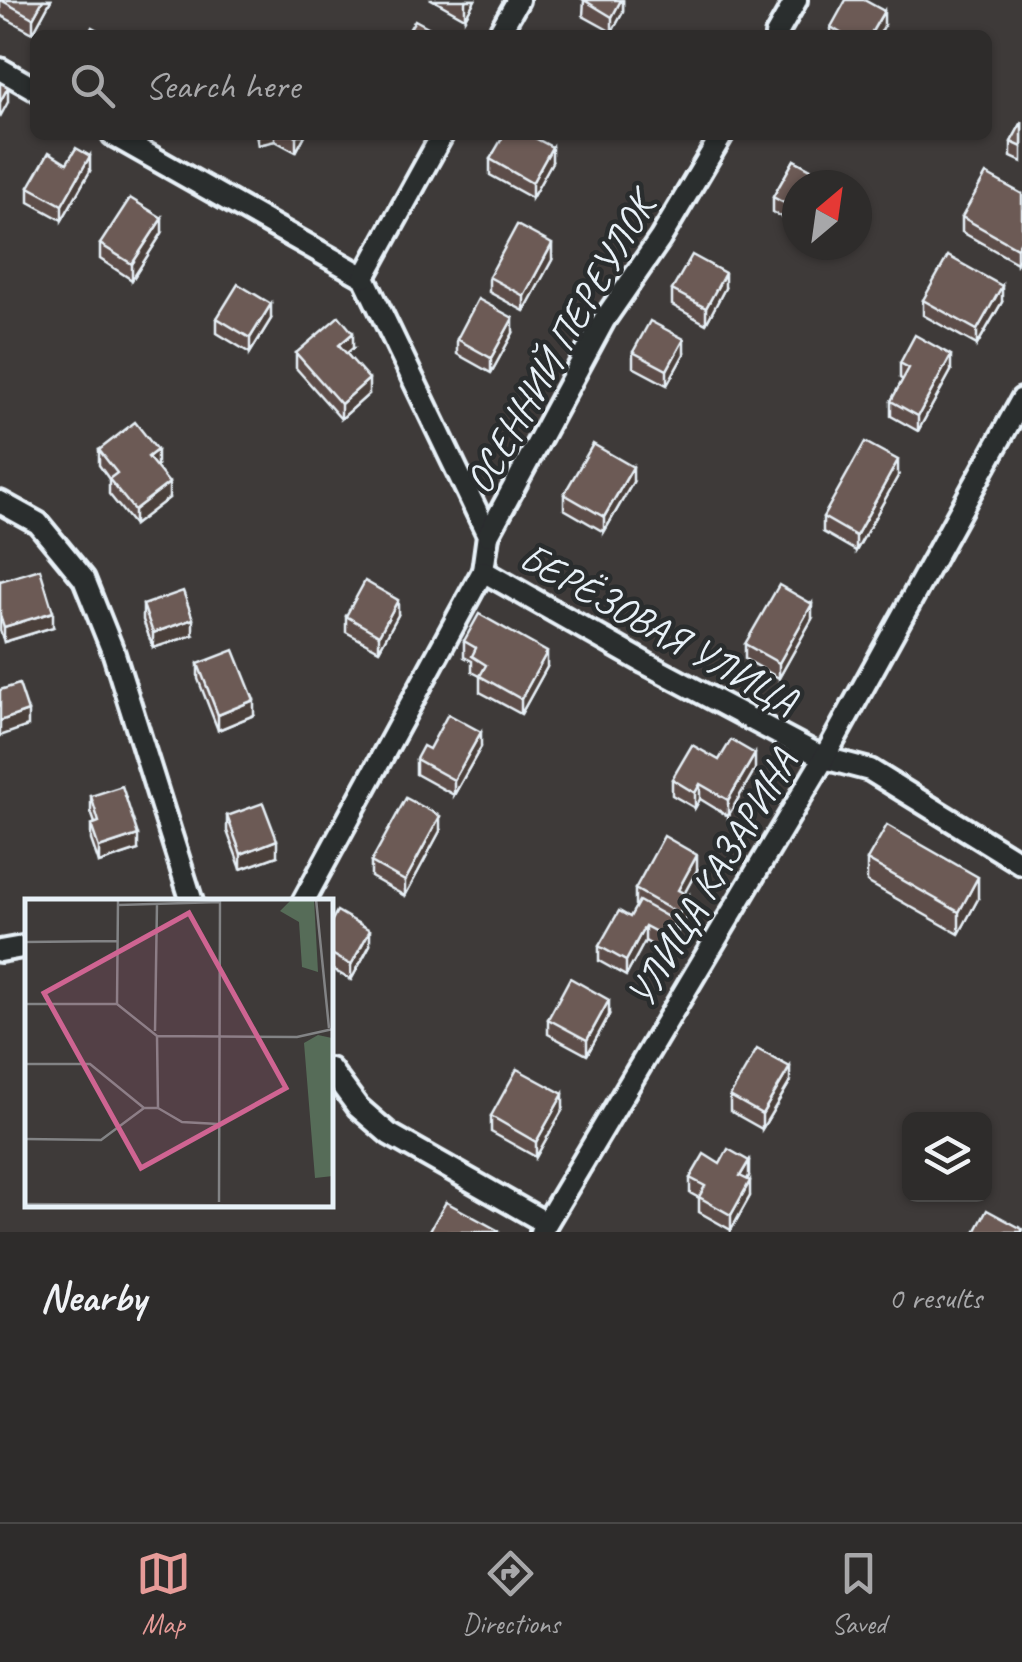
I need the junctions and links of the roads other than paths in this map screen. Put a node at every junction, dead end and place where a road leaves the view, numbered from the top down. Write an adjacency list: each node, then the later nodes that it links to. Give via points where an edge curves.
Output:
1 (518, 0): 3 (street)
2 (796, 0): 4 (street)
3 (501, 30)
4 (779, 30)
5 (0, 70): 6 (street)
6 (30, 86)
7 (122, 140): 10 (street)
8 (439, 140): 10 (street)
9 (719, 140): 13 (street, ОСЕННИЙ ПЕРЕУЛОК, via 604,320)
10 (364, 277): 13 (street, БЕРЁЗОВАЯ УЛИЦА)
11 (1022, 399): 15 (street, УЛИЦА КАЗАРИНА)
12 (0, 502): 17 (street, via 38,523 84,579)
13 (488, 535): 14 (street, БЕРЁЗОВАЯ УЛИЦА)
14 (483, 571): 15 (street, БЕРЁЗОВАЯ УЛИЦА); 18 (street)
15 (824, 758): 16 (street, БЕРЁЗОВАЯ УЛИЦА, via 870,770); 22 (street, УЛИЦА КАЗАРИНА)
16 (1022, 864)
17 (191, 899)
18 (306, 899)
19 (25, 946): 20 (street)
20 (0, 950)
21 (332, 1073): 22 (street, via 389,1134)
22 (543, 1228)

